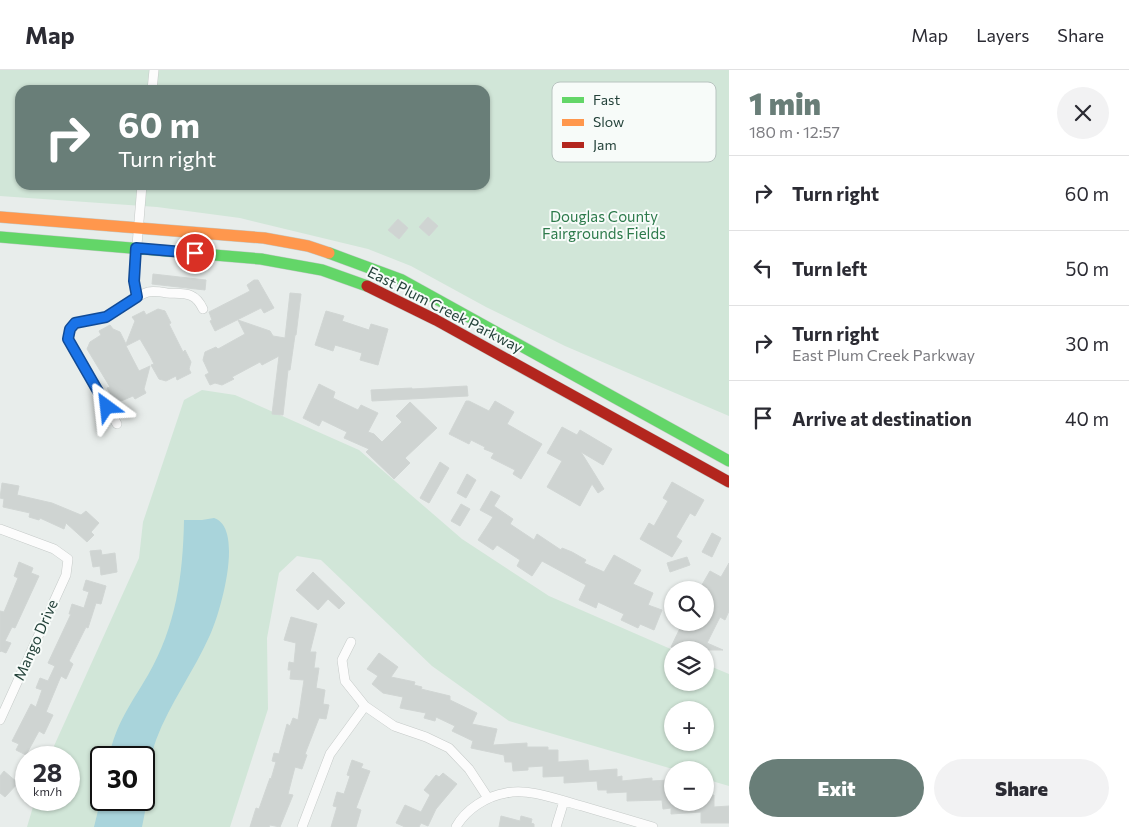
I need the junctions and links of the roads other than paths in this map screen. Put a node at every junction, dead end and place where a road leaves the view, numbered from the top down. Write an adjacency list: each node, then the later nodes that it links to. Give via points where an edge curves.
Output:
1 (154, 70): 2 (street)
2 (152, 85)
3 (142, 190): 5 (street)
4 (0, 217): 5 (main road, East Plum Creek Parkway)
5 (138, 228): 7 (street); 11 (main road, East Plum Creek Parkway, via 289,242 379,270)
6 (0, 237): 7 (main road, East Plum Creek Parkway)
7 (136, 248): 8 (street, via 134,281); 12 (main road, East Plum Creek Parkway, via 284,263 322,270 358,282 436,320)
8 (137, 297): 9 (street, via 149,292 188,293 199,300); 10 (street, via 106,317 75,323 68,339)
9 (203, 309)
10 (117, 424)
11 (729, 460)
12 (729, 482)
13 (0, 529): 16 (street, Mango Drive, via 54,549 68,559 66,575)
14 (351, 642): 15 (street, via 342,660 344,681)
15 (365, 706): 17 (street, via 394,726 448,748 469,769); 19 (street, via 330,754)
16 (0, 720)
17 (488, 798): 18 (street, via 507,792 530,793); 20 (street, via 472,809)
18 (564, 801): 21 (street); 22 (street)
19 (302, 827)
20 (456, 827)
21 (556, 827)
22 (652, 827)

